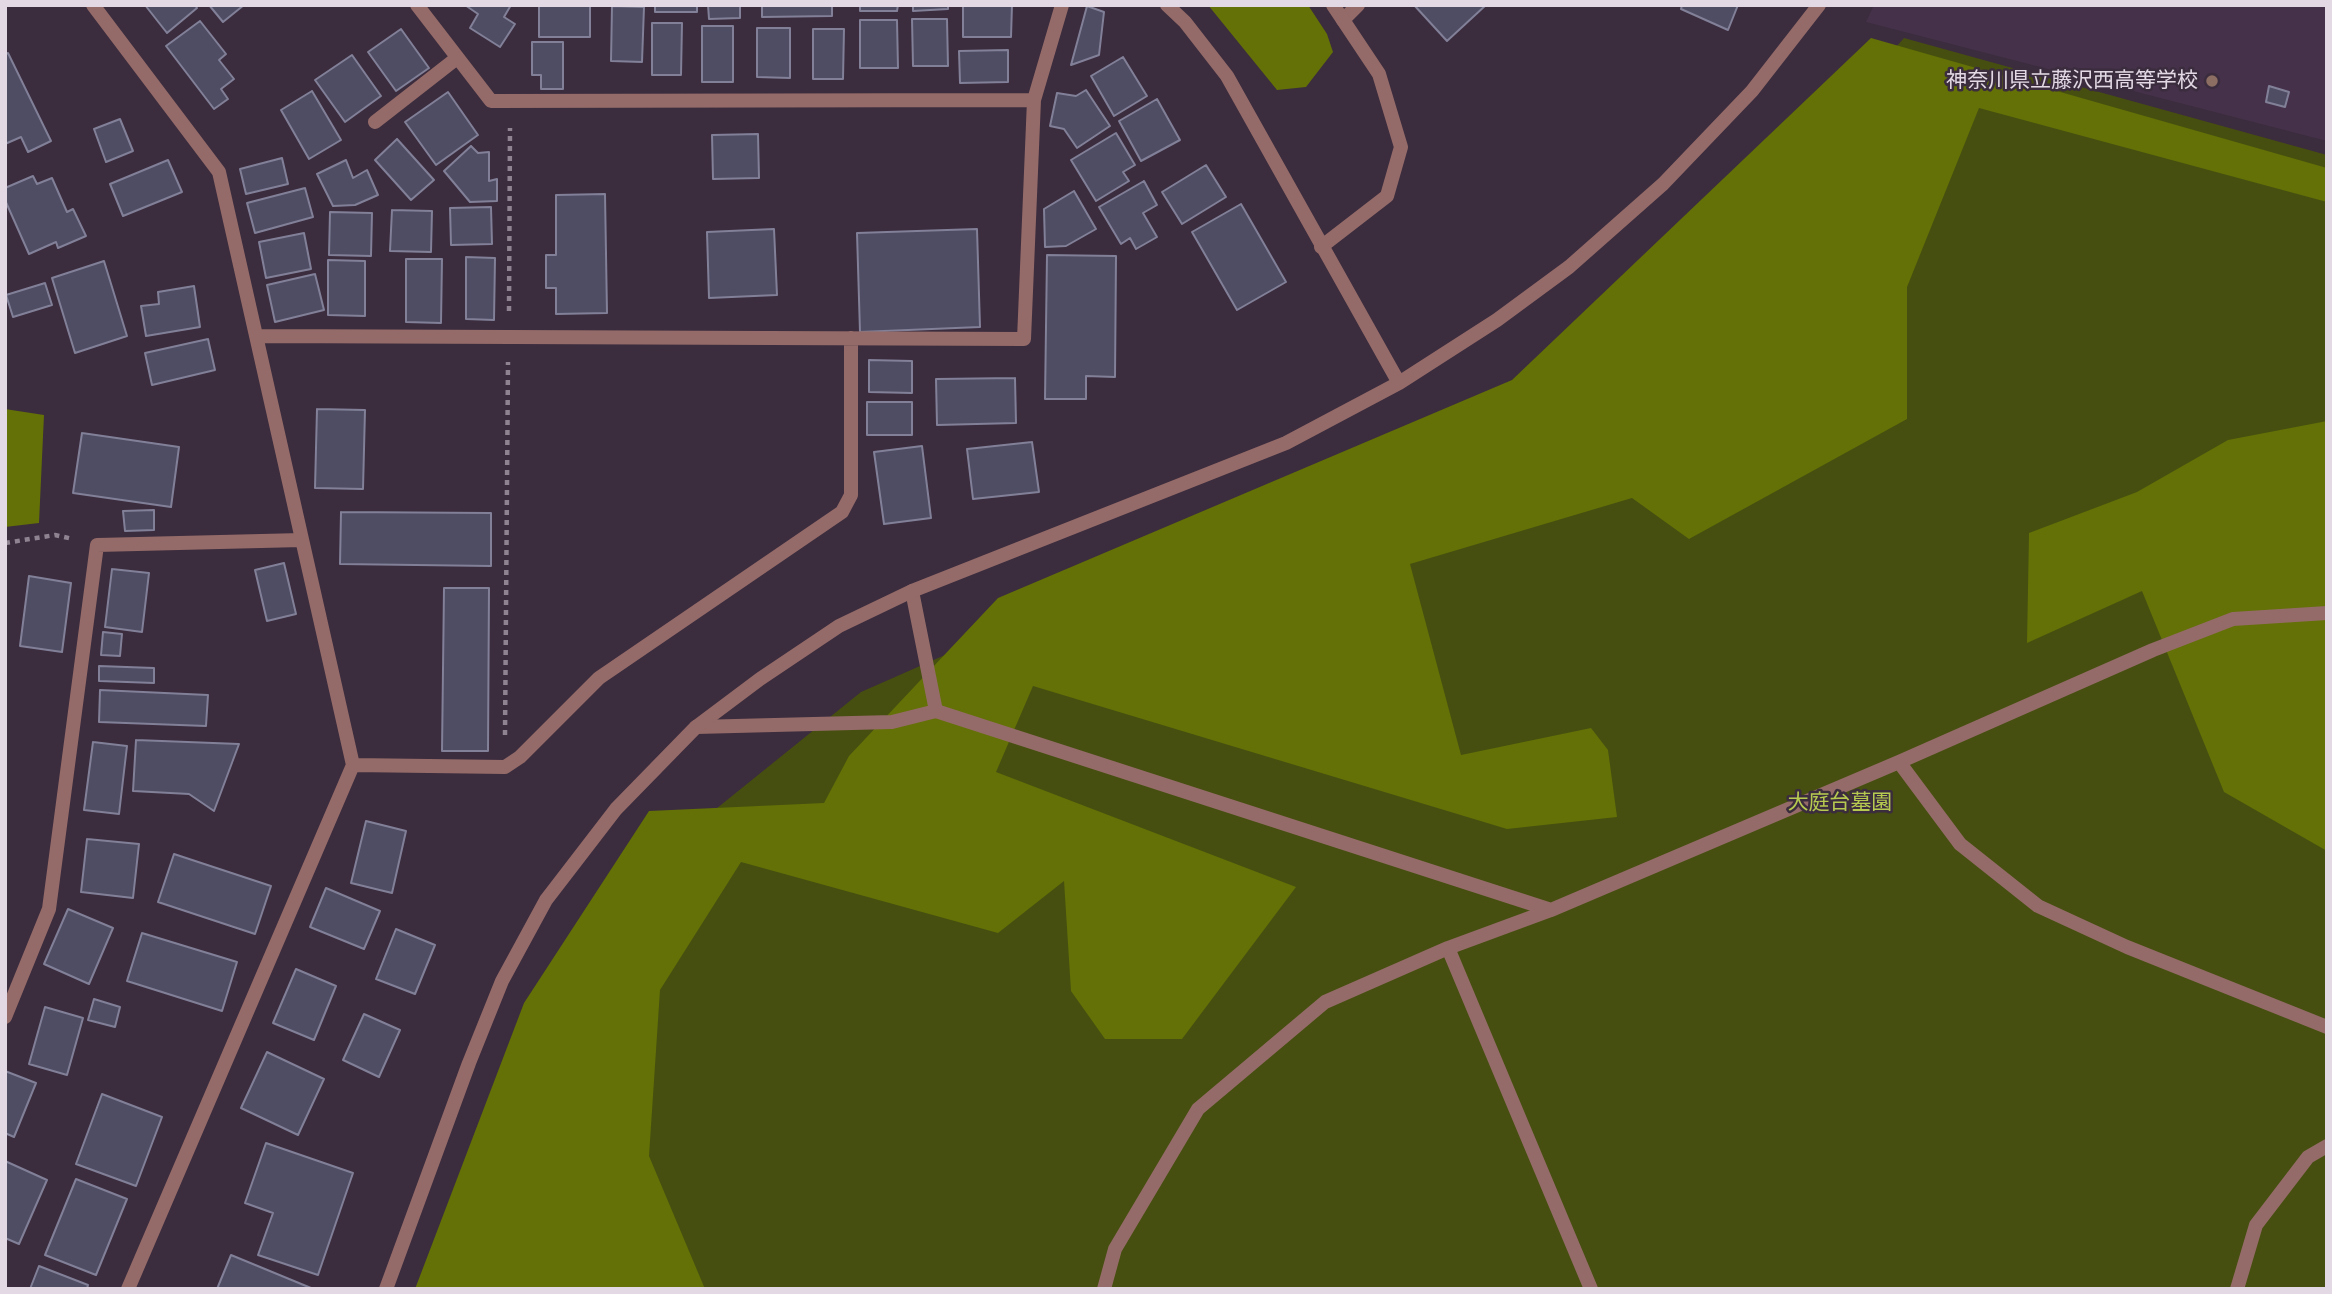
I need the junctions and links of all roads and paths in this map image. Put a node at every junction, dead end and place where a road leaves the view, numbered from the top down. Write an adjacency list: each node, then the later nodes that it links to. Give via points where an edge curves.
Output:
1 (93, 5): 14 (street, via 219,172)
2 (417, 5): 9 (street)
3 (1062, 5): 10 (street)
4 (1167, 5): 13 (street, via 1227,76)
5 (1333, 5): 8 (street)
6 (1358, 5): 8 (street)
7 (1819, 5): 17 (street, via 1752,91 1663,184 1569,267)
8 (1343, 20): 13 (street, via 1378,74 1401,147 1387,196)
9 (457, 58): 11 (street, via 491,101); 12 (street)
10 (1034, 100): 11 (street); 16 (street, via 1024,339)
11 (510, 101): 15 (path)
12 (375, 121)
13 (1321, 247): 17 (street)
14 (256, 335): 15 (street); 18 (street)
15 (509, 337): 16 (street); 27 (path)
16 (851, 338): 27 (street, via 851,495 842,512 599,678)
17 (1399, 383): 21 (street, via 1286,443)
18 (302, 540): 20 (street); 26 (street)
19 (5, 543): 20 (path, via 55,535)
20 (97, 545): 30 (street, via 49,909)
21 (912, 591): 23 (street); 24 (street, via 839,626)
22 (2327, 613): 25 (street, via 2233,619 2153,649)
23 (936, 711): 24 (street, via 892,722); 28 (street)
24 (696, 727): 34 (street, via 616,809 546,900 502,981)
25 (1899, 762): 28 (street); 31 (street, via 1960,844 2038,906)
26 (353, 765): 27 (street); 33 (street)
27 (505, 767)
28 (1551, 910): 29 (street)
29 (1448, 948): 35 (street, via 1325,1002 1198,1108 1115,1248); 36 (street)
30 (5, 1017)
31 (2327, 1027)
32 (2327, 1146): 37 (street, via 2308,1157 2256,1225)
33 (128, 1289)
34 (386, 1289)
35 (1104, 1289)
36 (1591, 1289)
37 (2237, 1289)

